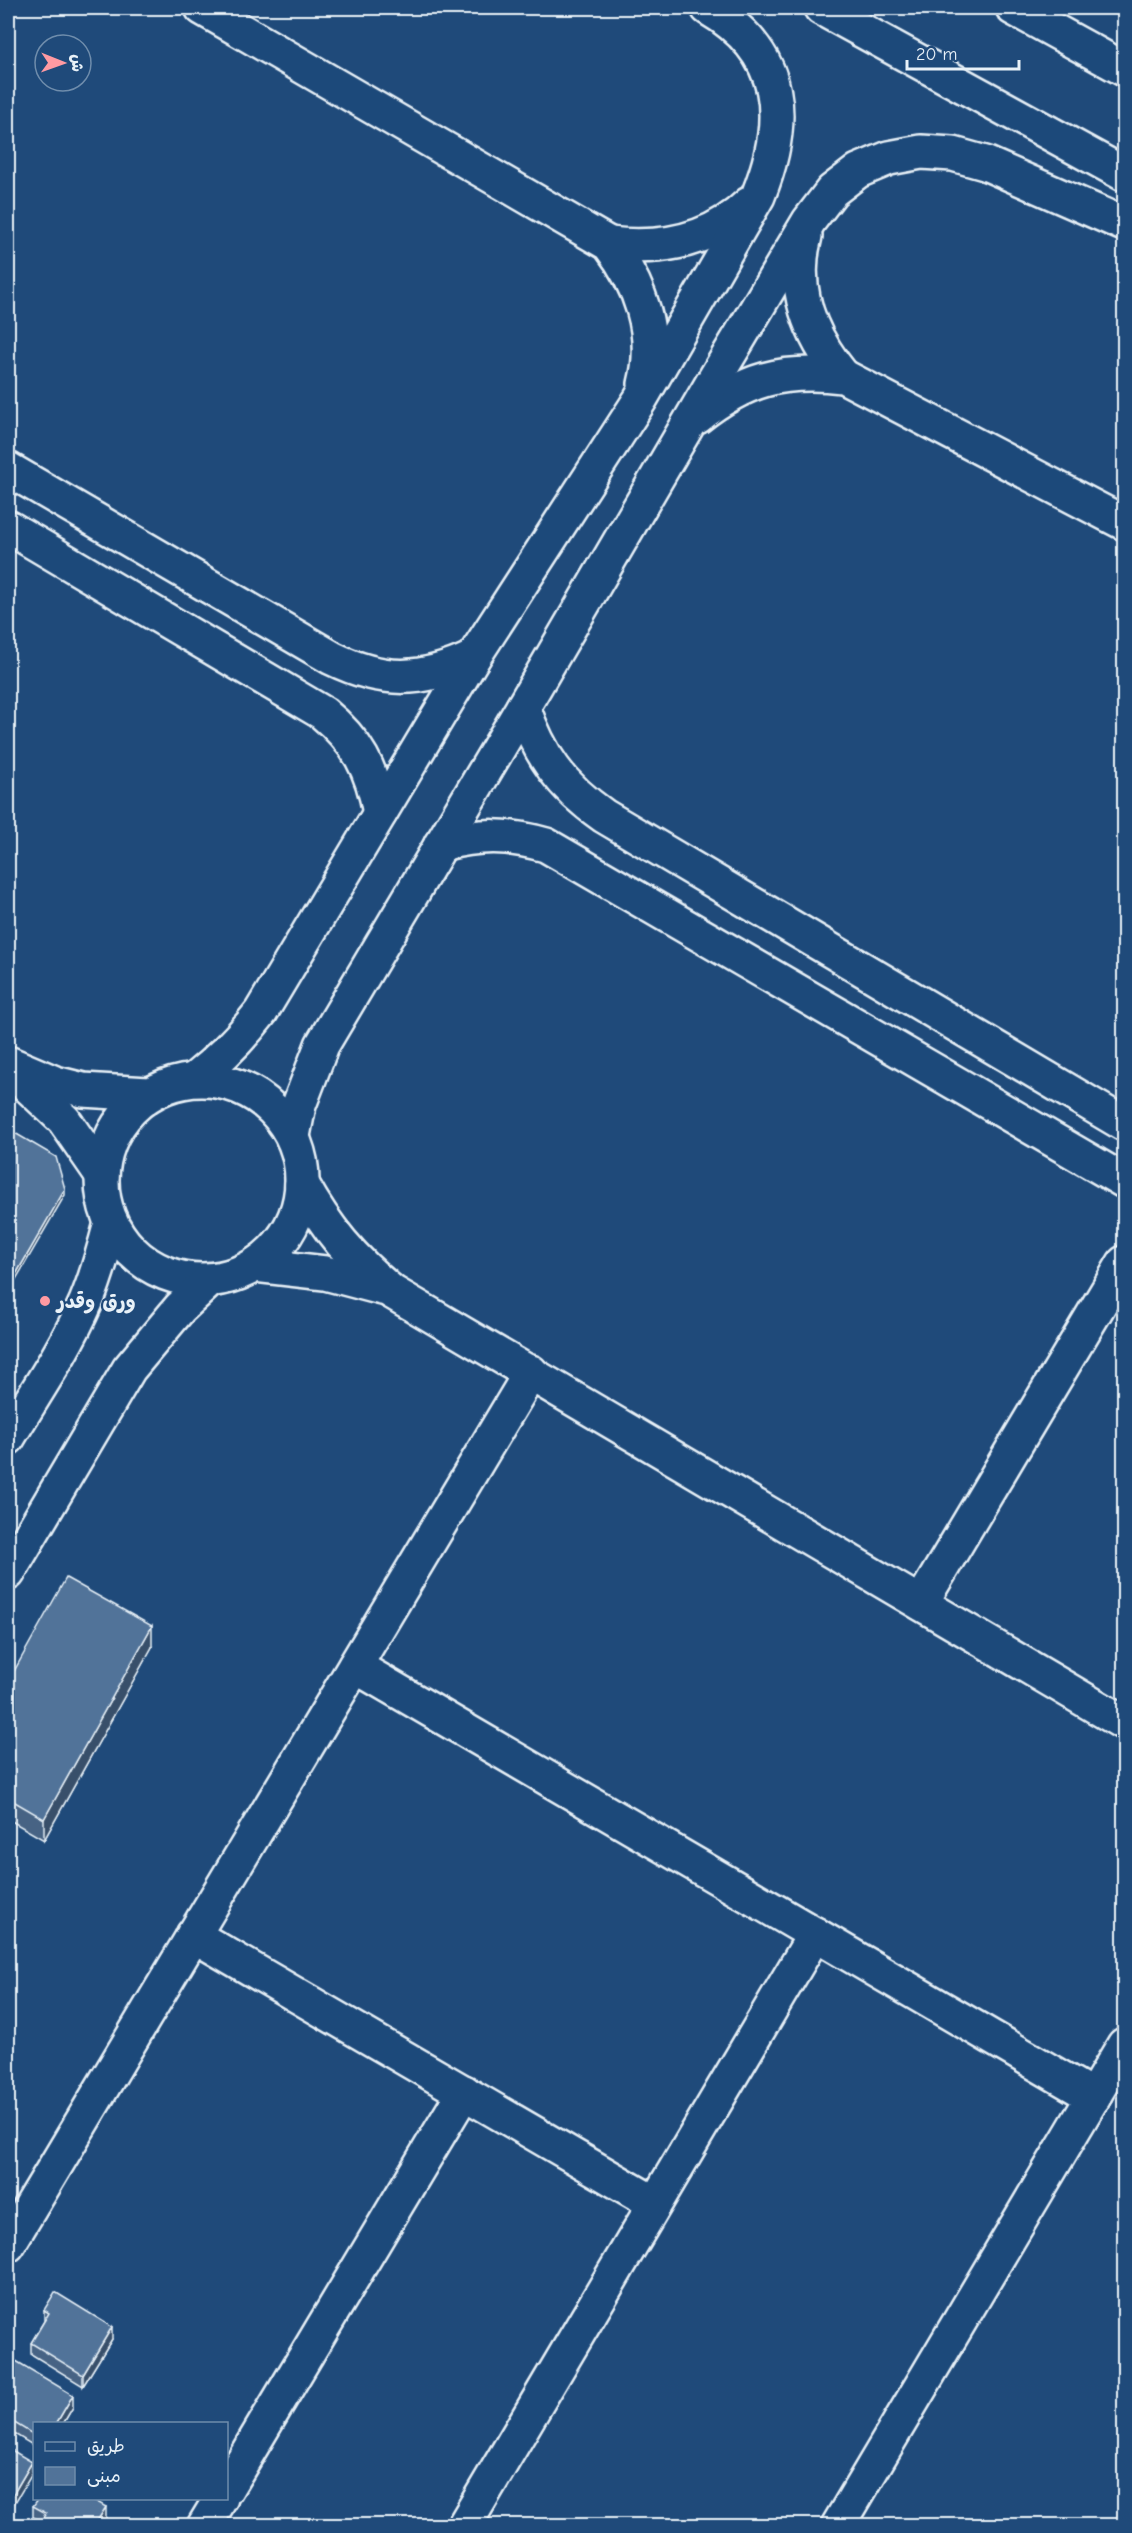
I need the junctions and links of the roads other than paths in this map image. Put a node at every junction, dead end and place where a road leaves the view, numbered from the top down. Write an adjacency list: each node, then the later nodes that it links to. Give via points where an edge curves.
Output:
1 (201, 8): 10 (main road)
2 (708, 8): 7 (main road, via 728,19 748,38 773,87 776,141)
3 (821, 8): 6 (main road)
4 (1013, 8): 5 (main road)
5 (1125, 69)
6 (1125, 174)
7 (758, 196): 10 (main road, via 741,212 701,235 656,246); 12 (main road)
8 (809, 221): 9 (main road, via 832,191 858,171 889,158 921,152 953,154 985,163); 11 (main road, via 800,268 806,315 821,347); 13 (main road)
9 (1125, 224)
10 (609, 244): 12 (main road, via 635,284 646,318 649,354)
11 (843, 376): 13 (main road, via 794,373 771,377 727,395); 15 (main road)
12 (640, 400): 17 (main road)
13 (688, 424): 18 (main road)
14 (8, 469): 17 (main road, via 354,669 402,677 427,675)
15 (1125, 523)
16 (8, 527): 19 (main road, via 323,713 341,728 368,767)
17 (473, 658): 19 (main road)
18 (524, 707): 20 (main road); 25 (main road, via 545,758 581,800)
19 (381, 813): 23 (main road, via 261,1012 234,1044)
20 (441, 844): 26 (main road, via 322,1045 299,1105); 28 (main road, via 494,835 554,849)
21 (8, 1063): 24 (main road, via 83,1090)
22 (8, 1068): 27 (main road, via 64,1120)
23 (195, 1079): 24 (main road); 26 (main road, via 242,1086 280,1116)
24 (148, 1094): 27 (main road, via 115,1129 105,1151)
25 (1125, 1124)
26 (293, 1136): 29 (main road)
27 (102, 1175): 30 (main road, via 103,1199)
28 (1125, 1181)
29 (303, 1184): 32 (main road, via 289,1230 274,1250); 34 (main road, via 340,1244)
30 (111, 1223): 33 (main road, via 141,1260 162,1273); 36 (main road, via 87,1301)
31 (1125, 1263): 38 (main road)
32 (255, 1265): 33 (main road); 34 (main road, via 325,1273)
33 (210, 1280): 37 (main road, via 160,1330 129,1369)
34 (392, 1292): 35 (main road)
35 (531, 1372): 38 (main road); 39 (main road)
36 (8, 1438)
37 (8, 1573)
38 (921, 1603): 40 (main road)
39 (355, 1666): 41 (main road); 42 (main road)
40 (1125, 1723)
41 (815, 1934): 45 (main road); 46 (main road)
42 (193, 1935): 44 (main road); 47 (main road)
43 (1125, 2046): 45 (main road)
44 (464, 2092): 46 (main road); 48 (main road)
45 (1094, 2097): 52 (main road)
46 (654, 2203): 51 (main road)
47 (8, 2245)
48 (228, 2485)
49 (219, 2500): 50 (main road)
50 (204, 2526)
51 (464, 2526)
52 (838, 2526)

